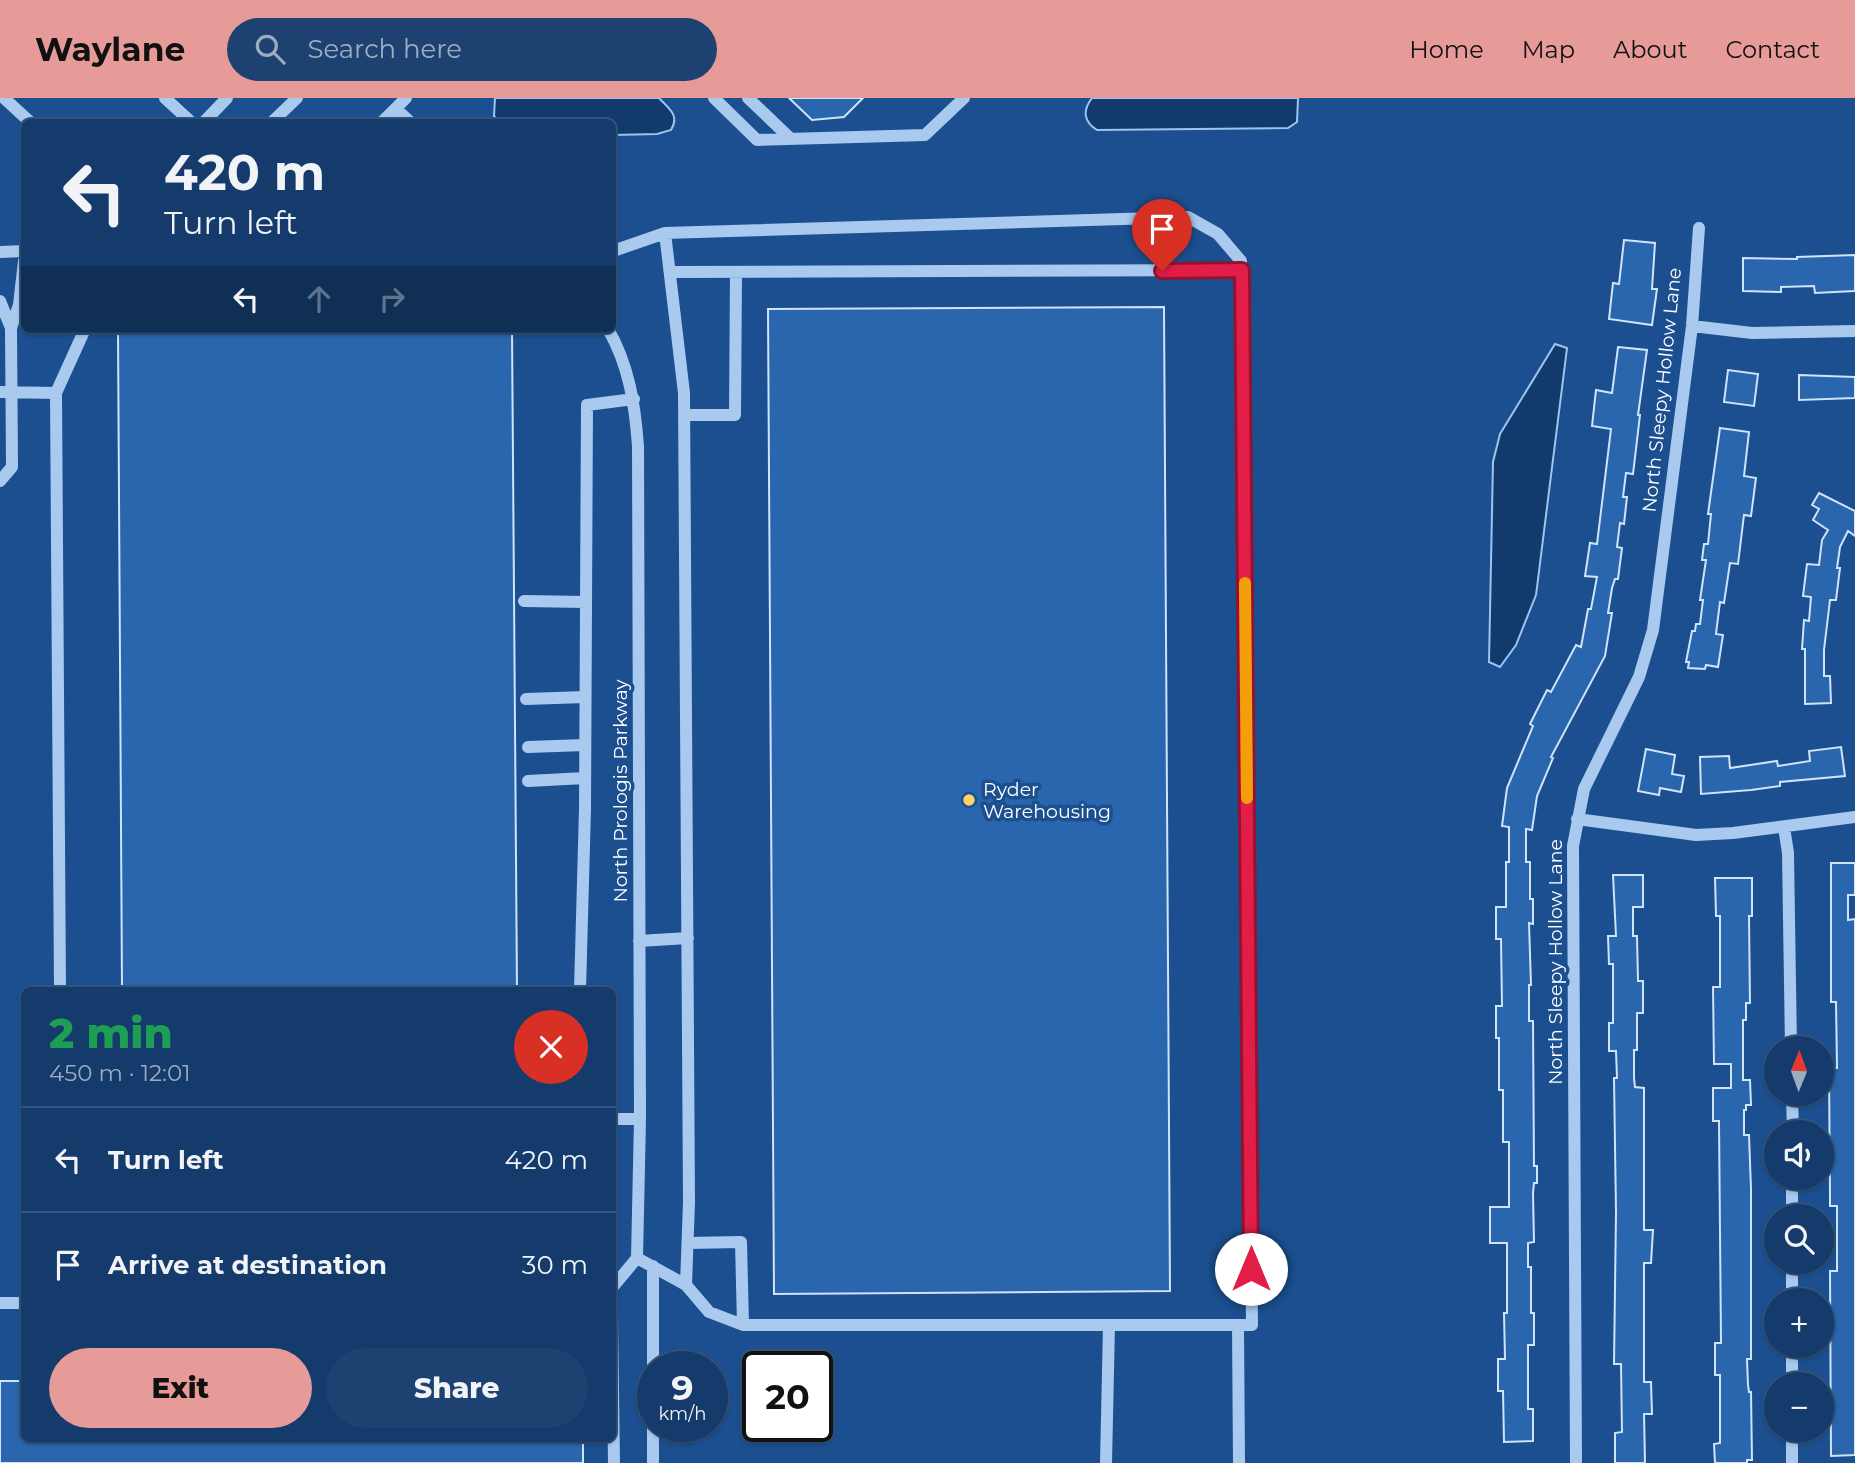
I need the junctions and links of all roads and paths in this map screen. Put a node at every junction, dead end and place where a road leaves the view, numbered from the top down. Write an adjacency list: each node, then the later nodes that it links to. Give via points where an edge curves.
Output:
1 (5, 98): 10 (street)
2 (165, 98): 11 (street)
3 (227, 98): 12 (street)
4 (297, 98): 13 (street)
5 (406, 98): 9 (street)
6 (713, 98): 16 (street, via 757,140)
7 (748, 98): 16 (street)
8 (964, 98): 16 (street, via 926,135)
9 (396, 109): 14 (street); 15 (street)
10 (27, 119)
11 (188, 119)
12 (207, 119)
13 (275, 119)
14 (385, 119)
15 (407, 119)
16 (791, 139)
17 (1699, 228): 27 (street, North Sleepy Hollow Lane)
18 (666, 233): 19 (street); 22 (street, via 1188,218 1218,234 1241,261); 23 (street)
19 (616, 250)
20 (21, 251): 21 (street)
21 (0, 252)
22 (1242, 270): 24 (street); 64 (street, via 1252,1325)
23 (670, 272): 24 (street); 35 (street)
24 (736, 272): 35 (street, via 735,415)
25 (21, 287): 28 (street)
26 (0, 302): 28 (street)
27 (1692, 326): 29 (street, via 1752,333); 46 (street, North Sleepy Hollow Lane, via 1653,630 1639,677 1584,789)
28 (11, 328): 32 (street)
29 (1855, 331)
30 (83, 333): 33 (street)
31 (610, 333): 34 (street, North Prologis Parkway)
32 (6, 392): 33 (street); 36 (street, via 12,467)
33 (56, 393): 50 (street)
34 (635, 399): 38 (street, via 587,405); 49 (street, North Prologis Parkway)
35 (684, 415): 48 (street)
36 (0, 481)
37 (524, 601): 38 (street)
38 (586, 602): 39 (street)
39 (585, 697): 40 (street); 41 (street)
40 (526, 699)
41 (585, 745): 42 (street); 43 (street)
42 (528, 747)
43 (585, 778): 44 (street); 51 (street)
44 (528, 781)
45 (1855, 817): 47 (street)
46 (1577, 819): 47 (street, via 1696,835); 73 (street, North Sleepy Hollow Lane, via 1573,846)
47 (1784, 827): 52 (street)
48 (688, 938): 49 (street); 55 (street)
49 (639, 941): 53 (street, North Prologis Parkway)
50 (60, 987)
51 (580, 987)
52 (1791, 1036)
53 (640, 1118): 54 (street); 56 (street, North Prologis Parkway)
54 (616, 1119)
55 (688, 1243): 59 (street); 62 (street, via 741,1242)
56 (637, 1258): 57 (street); 58 (street)
57 (653, 1266): 59 (street); 65 (street)
58 (616, 1283)
59 (686, 1284): 62 (street, via 709,1312)
60 (0, 1303): 61 (street)
61 (21, 1303)
62 (743, 1325): 63 (street)
63 (1109, 1325): 64 (street); 71 (street)
64 (1238, 1325): 72 (street)
65 (653, 1351)
66 (614, 1442): 69 (street)
67 (653, 1442): 70 (street)
68 (1792, 1442): 74 (street)
69 (614, 1463)
70 (653, 1463)
71 (1106, 1463)
72 (1239, 1463)
73 (1576, 1463)
74 (1792, 1463)

